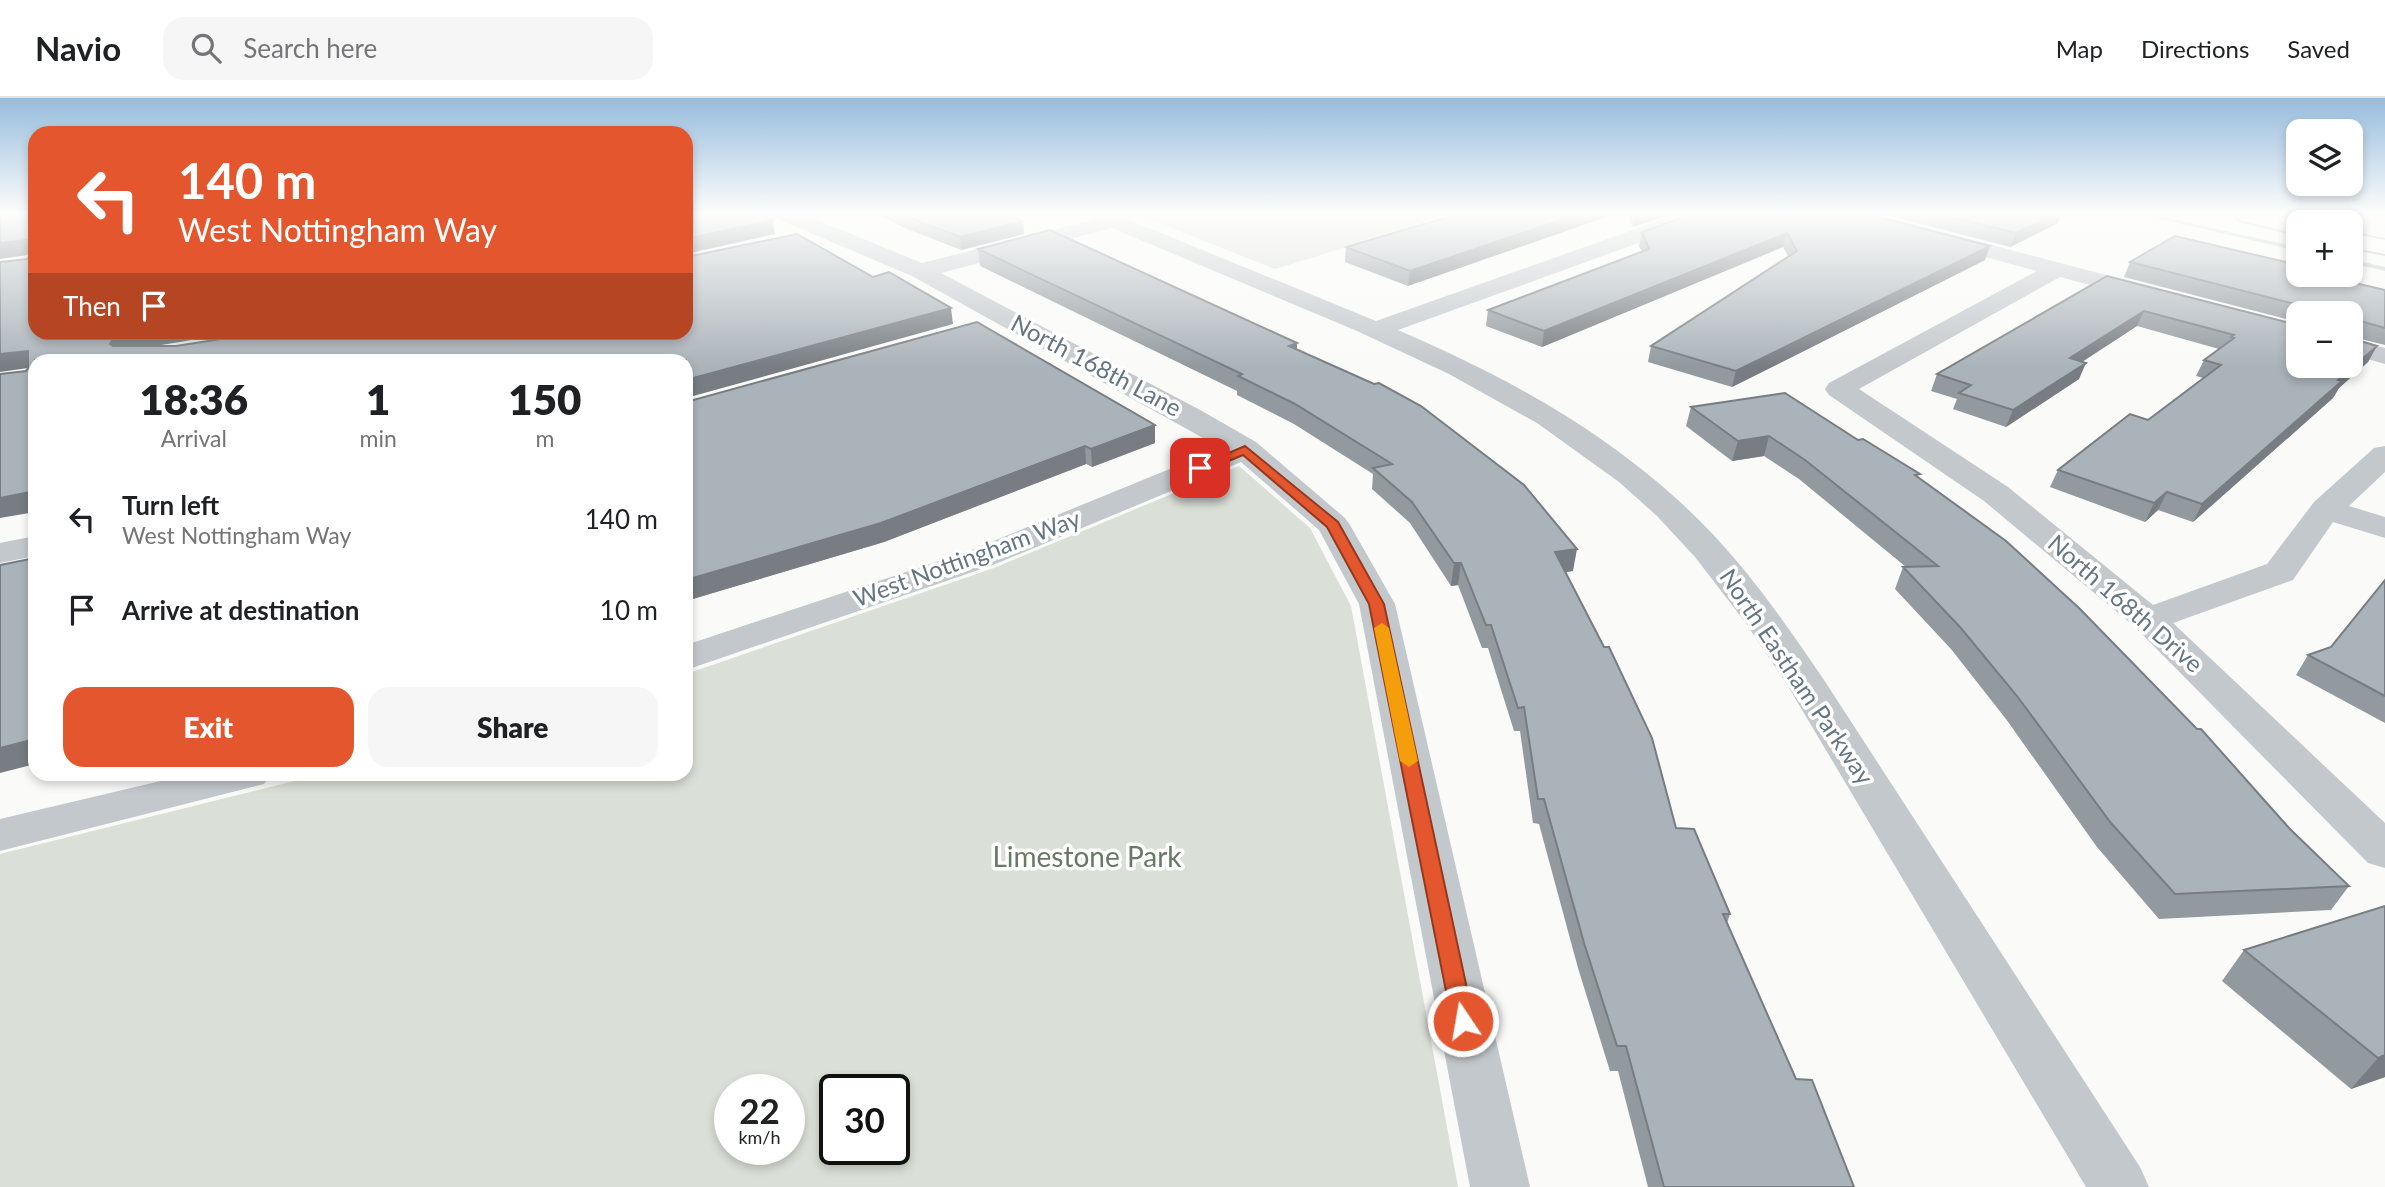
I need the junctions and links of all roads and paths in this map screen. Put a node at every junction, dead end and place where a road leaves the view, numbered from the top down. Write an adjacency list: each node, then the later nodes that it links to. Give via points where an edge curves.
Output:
1 (909, 266): 7 (street, North 168th Lane)
2 (938, 266): 7 (street)
3 (1222, 266): 11 (street, North Eastham Parkway)
4 (1554, 266): 11 (street)
5 (2046, 266): 6 (street)
6 (2058, 269): 8 (street); 20 (street, North 168th Drive, via 1839,389 1996,494)
7 (920, 271): 9 (street, North 168th Lane)
8 (2178, 301)
9 (1008, 318): 10 (street); 14 (street, North 168th Lane)
10 (968, 330)
11 (1376, 330): 26 (street, North Eastham Parkway, via 1549,416 1624,470 1706,546 1806,682)
12 (2363, 350): 13 (street)
13 (2385, 356)
14 (1245, 449): 21 (street, West Nottingham Way, via 981,558); 25 (street, North 168th Lane, via 1333,524 1377,604)
15 (2385, 455): 16 (street)
16 (2326, 509): 17 (street); 20 (street, via 2280,572)
17 (2385, 528)
18 (28, 547): 19 (street)
19 (0, 553)
20 (2148, 619): 24 (street, North 168th Drive)
21 (693, 655)
22 (220, 781): 23 (street)
23 (0, 835)
24 (2385, 851)
25 (1500, 1187)
26 (2119, 1187)

